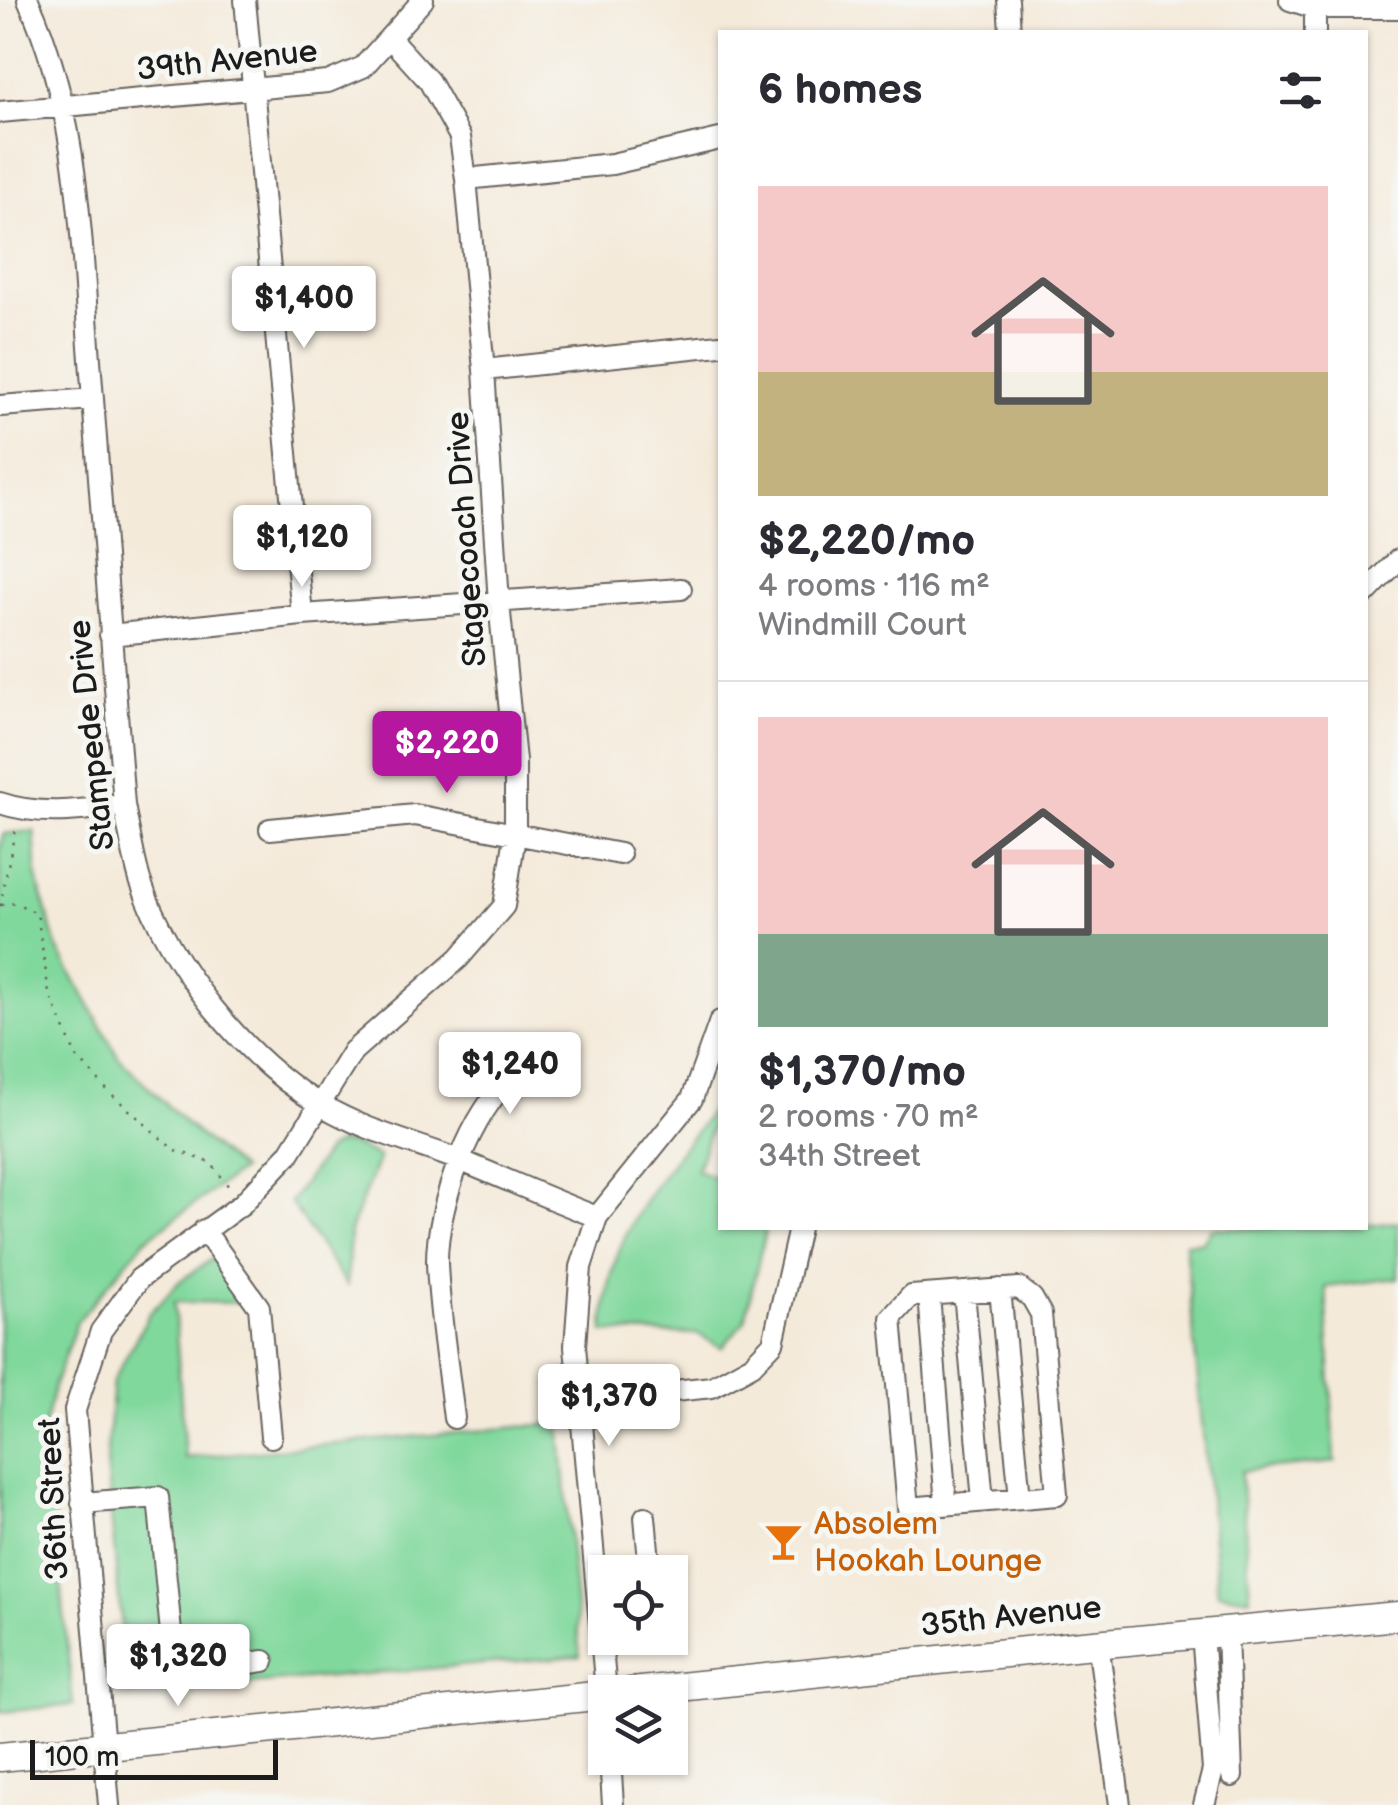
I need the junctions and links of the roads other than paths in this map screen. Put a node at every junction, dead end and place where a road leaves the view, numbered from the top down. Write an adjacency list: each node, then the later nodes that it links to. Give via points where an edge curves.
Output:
1 (28, 0): 12 (street, Stampede Drive)
2 (245, 0): 11 (street)
3 (423, 0): 10 (street, 39th Avenue)
4 (1008, 0): 8 (street)
5 (1290, 0): 6 (street)
6 (1316, 8): 7 (street); 9 (street)
7 (1398, 8)
8 (1010, 30)
9 (1315, 30)
10 (390, 38): 11 (street, 39th Avenue, via 363,67 328,82); 15 (street, Stagecoach Drive, via 429,81 460,137)
11 (254, 91): 12 (street, 39th Avenue); 24 (street)
12 (65, 106): 13 (street, 39th Avenue); 18 (street, Stampede Drive)
13 (0, 112)
14 (718, 139): 15 (street, via 612,164)
15 (466, 179): 17 (street, Stagecoach Drive)
16 (718, 344): 17 (street)
17 (484, 370): 23 (street, Stagecoach Drive)
18 (92, 399): 19 (street); 25 (street, Stampede Drive)
19 (0, 406)
20 (1398, 560): 22 (street)
21 (681, 588): 23 (street)
22 (1368, 591)
23 (499, 603): 24 (street); 29 (street, Stagecoach Drive, via 516,761)
24 (302, 615): 25 (street)
25 (110, 635): 26 (street, Stampede Drive)
26 (124, 806): 27 (street, via 71,812); 33 (street, Stampede Drive, via 140,880 178,958 215,1014)
27 (10, 807)
28 (270, 829): 29 (street, via 415,815)
29 (515, 836): 30 (street); 33 (street, Stagecoach Drive, via 504,906 459,958 353,1051)
30 (620, 854)
31 (718, 1027): 35 (street, via 692,1099)
32 (553, 1064): 34 (street, via 519,1070 496,1092)
33 (321, 1105): 34 (street, Stampede Drive, via 392,1139); 36 (street, 36th Street, via 289,1154 242,1204)
34 (460, 1160): 35 (street, Stampede Drive); 42 (street, via 439,1229 438,1263)
35 (597, 1217): 41 (street, via 581,1267 574,1346)
36 (204, 1230): 43 (street, via 260,1306); 46 (street, 36th Street, via 139,1279 101,1331 76,1410)
37 (799, 1230): 41 (street, via 773,1343 752,1365 712,1387)
38 (1000, 1289): 39 (street); 44 (street); 44 (street, via 1019,1288 1040,1314 1056,1494)
39 (964, 1292): 40 (street); 45 (street)
40 (929, 1295): 47 (street); 47 (street, via 911,1296 891,1318 908,1508)
41 (580, 1401): 54 (street)
42 (454, 1418)
43 (272, 1437)
44 (1020, 1498): 45 (street)
45 (984, 1502): 47 (street)
46 (82, 1504): 53 (street, via 158,1497 173,1650 190,1667); 57 (street, 36th Street)
47 (946, 1505)
48 (645, 1516): 49 (street)
49 (648, 1555)
50 (1398, 1616): 51 (main road, 35th Avenue)
51 (1214, 1633): 52 (main road, 35th Avenue); 60 (street); 64 (street, via 1212,1770)
52 (1098, 1643): 55 (main road, 35th Avenue); 63 (street)
53 (264, 1662)
54 (603, 1675)
55 (688, 1686)
56 (588, 1696): 57 (main road)
57 (103, 1745): 58 (main road); 61 (street, 36th Street)
58 (0, 1756)
59 (611, 1775): 62 (street)
60 (1232, 1776)
61 (110, 1805)
62 (613, 1805)
63 (1120, 1805)
64 (1204, 1805)

